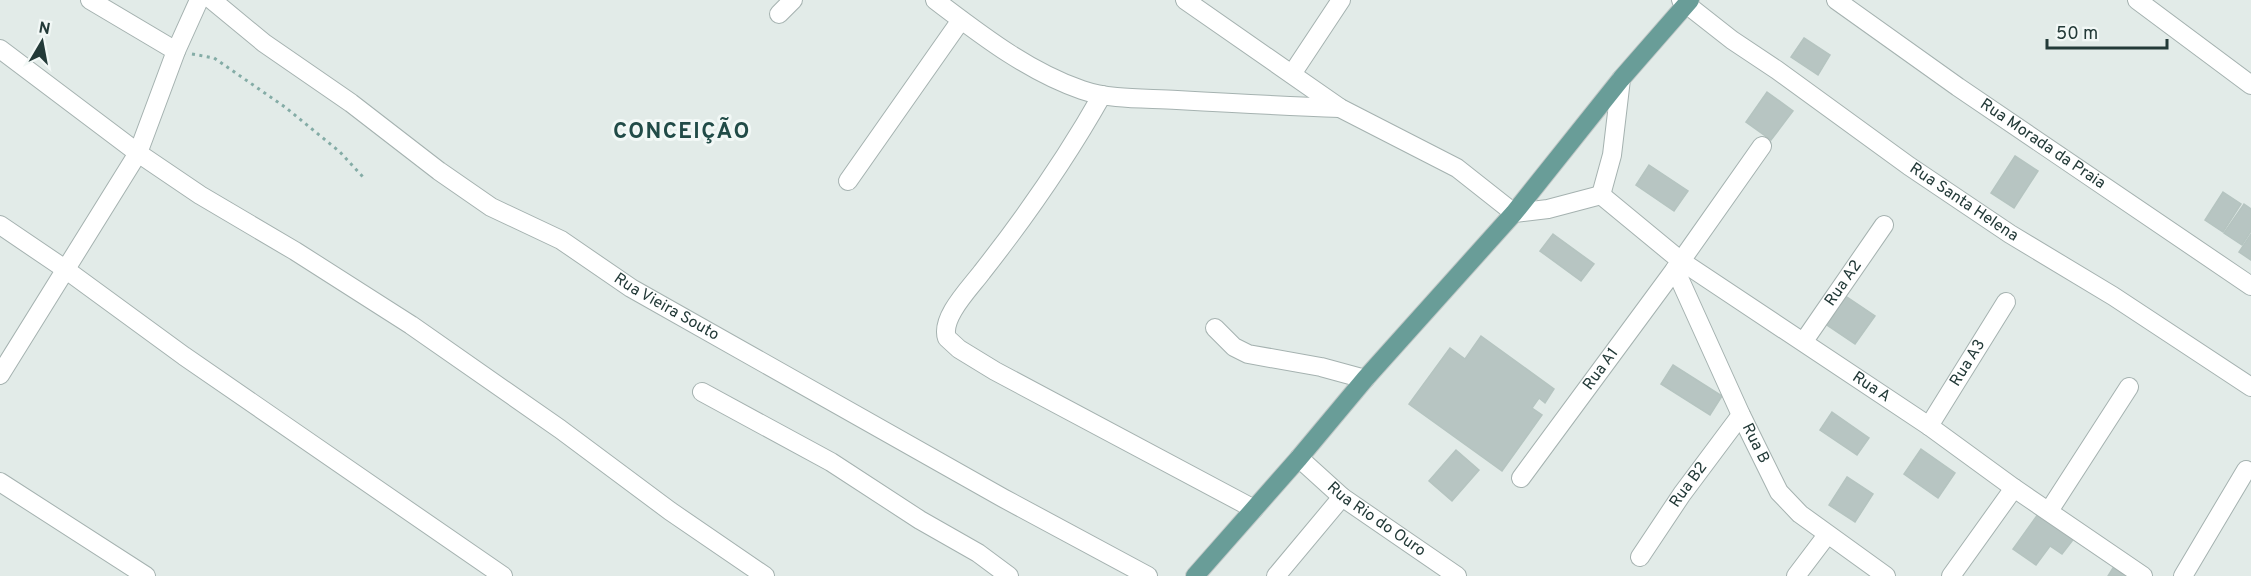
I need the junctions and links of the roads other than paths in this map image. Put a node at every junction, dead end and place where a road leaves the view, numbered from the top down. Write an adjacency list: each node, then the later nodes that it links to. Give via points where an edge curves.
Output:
1 (90, 0): 14 (street)
2 (199, 0): 14 (street)
3 (212, 0): 54 (street, Rua Vieira Souto, via 264,43 491,207 561,240 631,288)
4 (793, 0): 11 (street)
5 (934, 0): 12 (street)
6 (1185, 0): 15 (street)
7 (1341, 0): 15 (street)
8 (1836, 0): 29 (street, Rua Morada da Praia)
9 (2136, 0): 17 (street)
10 (1686, 2): 16 (main road); 36 (street, Rua Santa Helena, via 1732,40 1909,166)
11 (779, 14)
12 (961, 20): 18 (street, via 1040,71); 22 (street)
13 (0, 49): 21 (street)
14 (176, 51): 21 (street)
15 (1292, 74): 19 (street)
16 (1621, 80): 23 (street, via 1612,155); 24 (main road)
17 (2251, 85)
18 (1102, 94): 19 (street); 46 (street, via 1035,202 959,301 945,325 947,338 995,371)
19 (1340, 108): 24 (street, via 1457,168)
20 (1762, 146): 27 (street, Rua A1)
21 (138, 153): 28 (street); 52 (street, via 411,325)
22 (848, 182)
23 (1601, 195): 24 (street); 27 (street, Rua A)
24 (1514, 213): 34 (main road)
25 (0, 225): 28 (street)
26 (1884, 225): 32 (street, Rua A2)
27 (1678, 265): 32 (street, Rua A); 38 (street, Rua B); 42 (street, Rua A1)
28 (65, 269): 33 (street); 51 (street)
29 (2251, 286)
30 (2006, 302): 39 (street, Rua A3)
31 (1215, 328): 34 (street, via 1234,347 1248,354)
32 (1804, 341): 39 (street, Rua A)
33 (0, 375)
34 (1365, 379): 40 (main road)
35 (2129, 387): 47 (street)
36 (2251, 387)
37 (702, 392): 53 (street, via 831,462)
38 (1741, 415): 48 (street, Rua B, via 1779,492); 49 (street, Rua B2)
39 (1929, 426): 44 (street, Rua A)
40 (1299, 458): 45 (street, Rua Rio do Ouro); 46 (main road)
41 (2246, 470): 62 (street)
42 (1521, 478)
43 (0, 482): 50 (street)
44 (2014, 488): 47 (street, Rua A); 60 (street)
45 (1342, 497): 56 (street); 57 (street, Rua Rio do Ouro)
46 (1254, 509): 55 (main road)
47 (2049, 511): 61 (street, Rua A)
48 (1827, 535): 58 (street); 59 (street, Rua B)
49 (1640, 557)
50 (146, 576)
51 (503, 576)
52 (765, 576)
53 (1010, 576)
54 (1148, 576)
55 (1195, 576)
56 (1276, 576)
57 (1456, 576)
58 (1796, 576)
59 (1886, 576)
60 (1951, 576)
61 (2143, 576)
62 (2183, 576)

